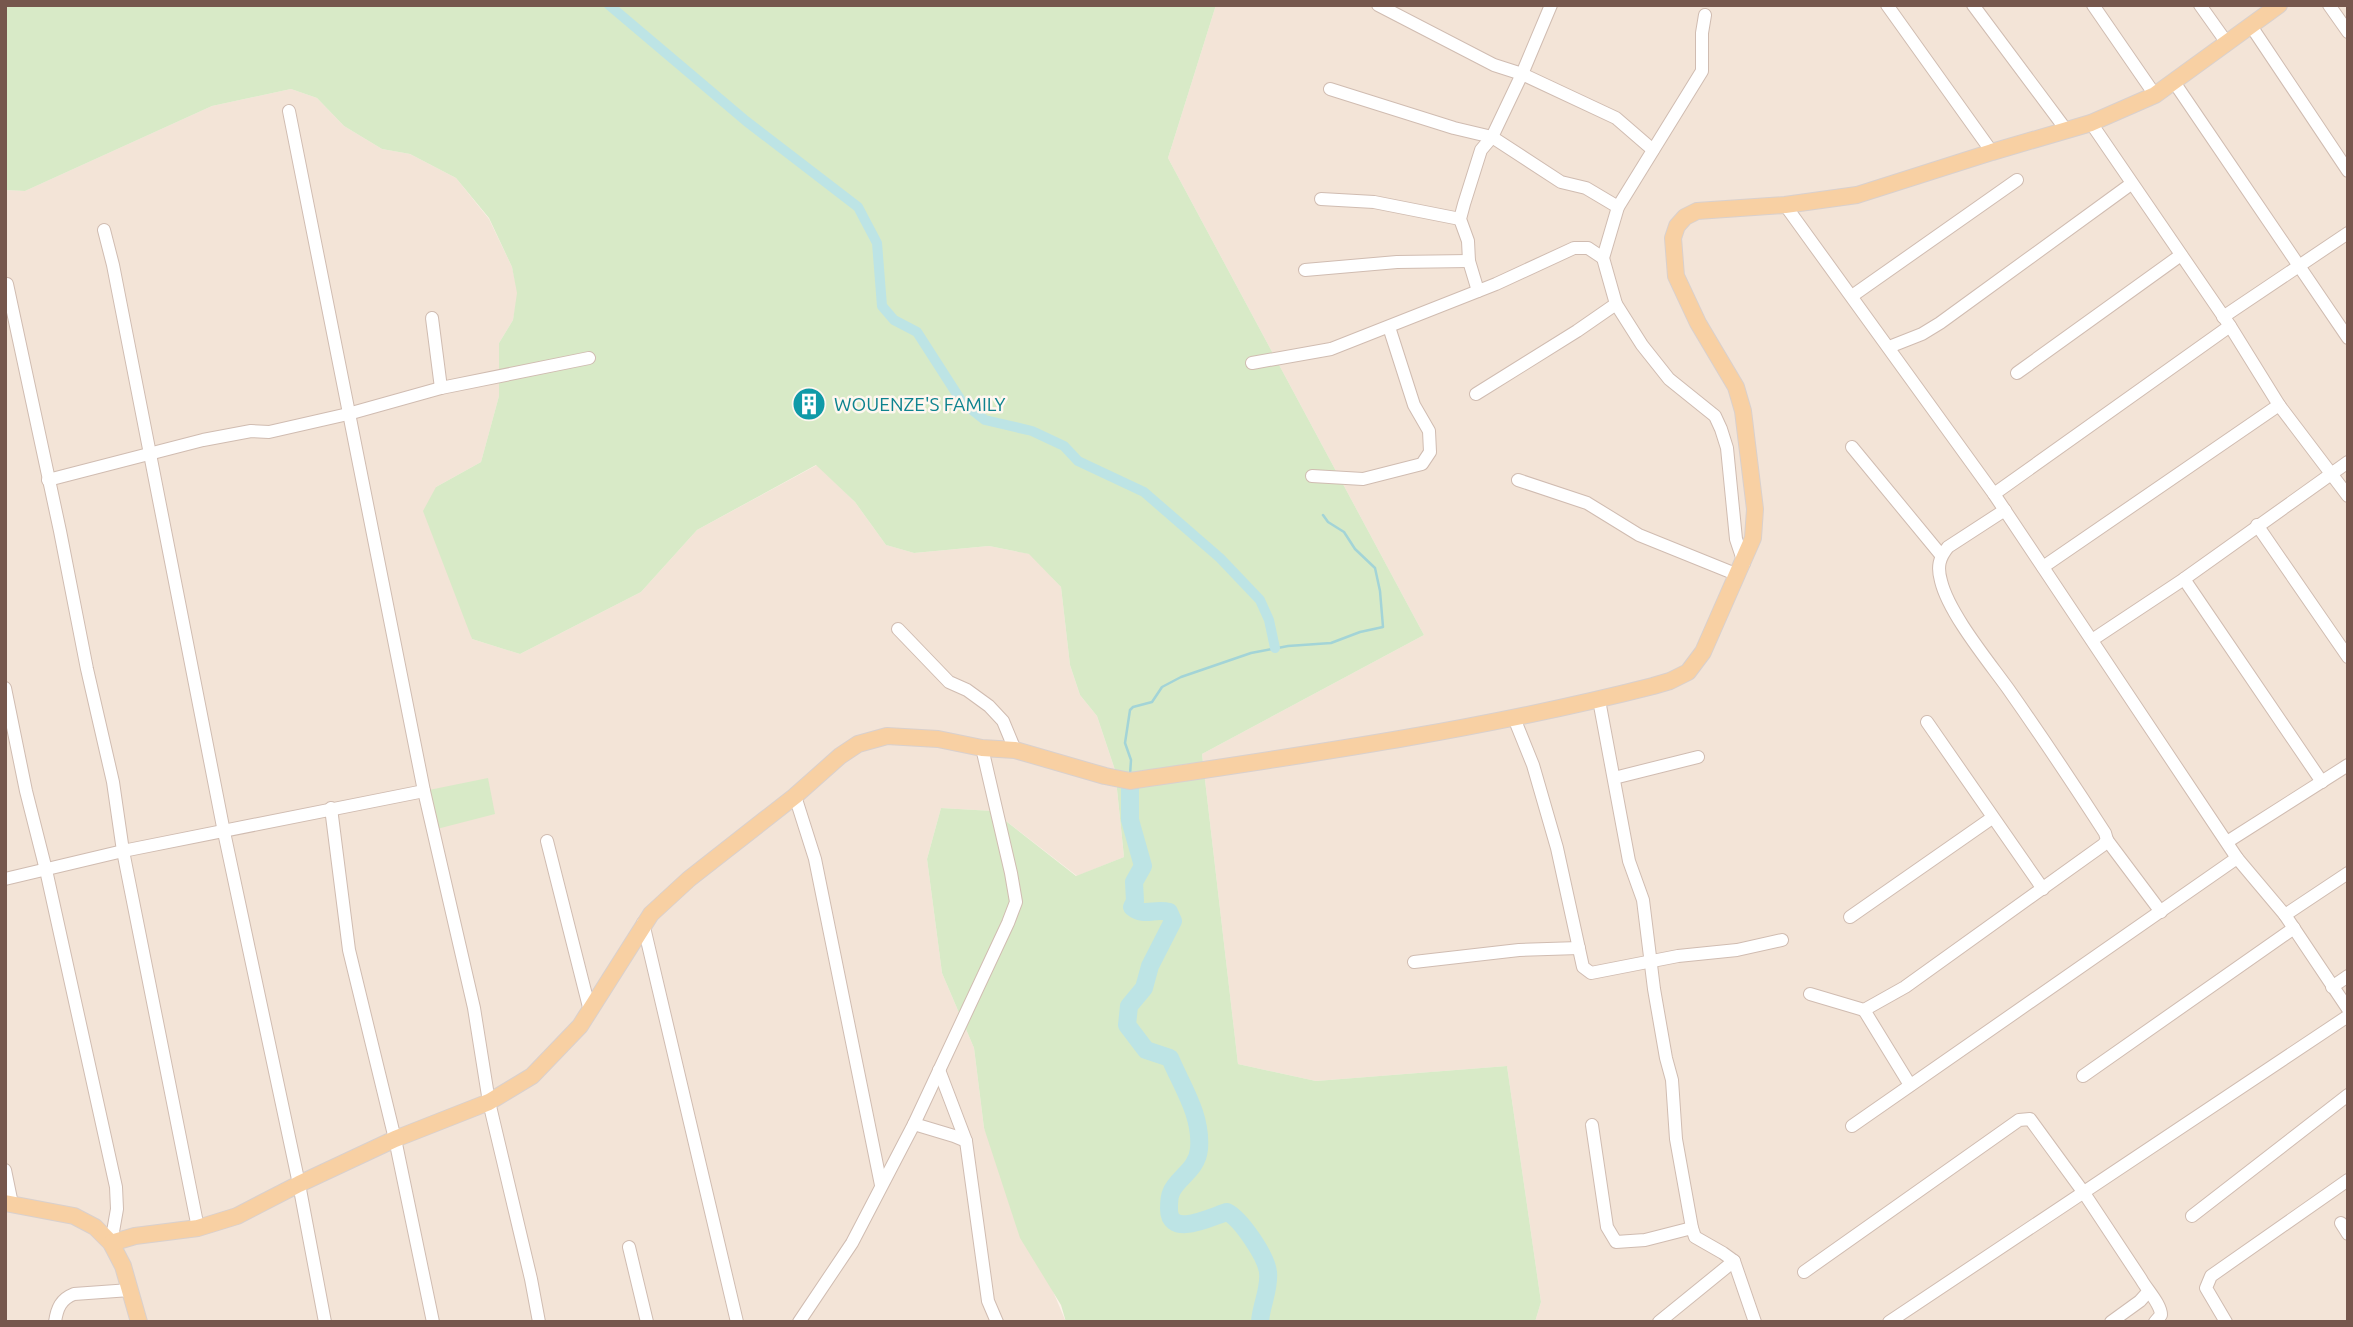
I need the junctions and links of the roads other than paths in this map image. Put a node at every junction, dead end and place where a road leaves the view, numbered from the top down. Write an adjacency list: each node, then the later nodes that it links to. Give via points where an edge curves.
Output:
1 (1378, 5): 13 (street, via 1494,65)
2 (1551, 5): 13 (street)
3 (1887, 5): 22 (street)
4 (1973, 5): 19 (street)
5 (2093, 5): 16 (street)
6 (2200, 5): 12 (street)
7 (2279, 5): 10 (main road)
8 (2329, 5): 11 (street)
9 (1705, 15): 21 (street, via 1703,71)
10 (2251, 26): 12 (main road); 23 (street)
11 (2348, 32)
12 (2227, 43): 14 (main road)
13 (1522, 74): 20 (street); 21 (street, via 1616,118)
14 (2174, 82): 16 (main road); 35 (street)
15 (1330, 89): 20 (street)
16 (2155, 95): 18 (main road)
17 (289, 111): 52 (street)
18 (2091, 123): 19 (main road); 25 (street)
19 (2067, 131): 22 (main road)
20 (1492, 137): 28 (street, via 1562,182 1586,188); 29 (street, via 1481,150)
21 (1653, 150): 28 (street)
22 (1992, 152): 27 (main road, via 1857,195)
23 (2348, 172)
24 (2017, 180): 39 (street)
25 (2132, 184): 32 (street); 45 (street, via 1940,323)
26 (1321, 199): 29 (street, via 1374,202)
27 (1785, 205): 39 (street); 66 (main road, via 1697,211 1685,217 1672,238 1676,276 1736,387 1744,411 1755,509 1753,538)
28 (1618, 207): 33 (street)
29 (1460, 219): 34 (street)
30 (104, 230): 54 (street)
31 (2348, 233): 35 (street)
32 (2180, 255): 42 (street); 48 (street)
33 (1603, 258): 38 (street, via 1588,248 1574,248); 40 (street)
34 (1469, 261): 36 (street); 38 (street)
35 (2299, 266): 42 (street); 44 (street)
36 (1305, 270)
37 (7, 284): 58 (street)
38 (1478, 291): 43 (street)
39 (1852, 296): 45 (street)
40 (1616, 304): 50 (street); 66 (street, via 1669,379 1715,416 1727,448)
41 (432, 318): 49 (street)
42 (2227, 321): 51 (street); 60 (street)
43 (1389, 327): 47 (street, via 1331,349); 57 (street, via 1414,405 1429,430 1430,452 1422,464 1363,479)
44 (2348, 338)
45 (1889, 347): 60 (street)
46 (589, 358): 49 (street)
47 (1252, 363)
48 (2017, 373)
49 (441, 388): 52 (street)
50 (1476, 394)
51 (2279, 405): 56 (street); 65 (street)
52 (348, 414): 54 (street); 81 (street)
53 (1852, 447): 64 (street)
54 (149, 454): 58 (street); 85 (street)
55 (2348, 462): 56 (street)
56 (2331, 474): 61 (street); 63 (street)
57 (1312, 476)
58 (48, 480): 89 (street, via 113,782)
59 (1518, 480): 66 (street, via 1587,503 1639,535)
60 (1994, 494): 62 (street)
61 (2348, 496)
62 (2005, 510): 64 (street); 65 (street)
63 (2257, 525): 67 (street); 70 (street)
64 (1941, 555): 86 (street, via 1940,581 1947,598)
65 (2043, 567): 69 (street)
66 (1741, 569): 72 (main road, via 1703,652 1688,672)
67 (2184, 579): 69 (street); 80 (street)
68 (898, 629): 76 (street, via 949,682 989,706 1003,721)
69 (2092, 640): 88 (street)
70 (2348, 657)
71 (5, 688): 91 (street)
72 (1600, 700): 73 (main road); 79 (street)
73 (1514, 718): 76 (main road, via 1130,781); 101 (street, via 1534,765)
74 (1927, 722): 84 (street)
75 (982, 748): 76 (main road); 82 (main road, via 887,736 858,744); 111 (street, via 1016,902)
76 (1015, 750)
77 (1698, 757): 79 (street)
78 (2348, 765): 80 (street)
79 (1614, 778): 103 (street, via 1629,861 1643,900)
80 (2322, 782): 88 (street)
81 (424, 791): 83 (street); 115 (street, via 474,1008)
82 (795, 796): 98 (main road, via 689,879); 124 (street, via 815,859)
83 (331, 808): 85 (street); 119 (street, via 349,950)
84 (1992, 818): 94 (street); 97 (street)
85 (224, 832): 89 (street); 123 (street)
86 (2107, 840): 94 (street); 95 (street)
87 (547, 841): 109 (street)
88 (2227, 842): 90 (street)
89 (123, 851): 91 (street); 128 (street)
90 (2237, 858): 95 (street); 96 (street)
91 (46, 870): 93 (street); 130 (street, via 116,1187)
92 (2348, 873): 96 (street)
93 (5, 879)
94 (2043, 889): 107 (street, via 1905,987)
95 (2161, 912): 113 (street)
96 (2285, 915): 99 (street)
97 (1850, 917)
98 (643, 923): 109 (main road); 143 (street)
99 (2294, 928): 105 (street); 112 (street)
100 (1782, 940): 103 (street)
101 (1578, 948): 102 (street); 103 (street, via 1583,967 1591,973)
102 (1414, 962)
103 (1652, 962): 129 (street)
104 (2348, 976): 105 (street)
105 (2332, 987): 108 (street)
106 (1810, 994): 107 (street)
107 (1864, 1010): 113 (street)
108 (2348, 1010)
109 (590, 1011): 115 (main road, via 532,1076)
110 (2348, 1016): 125 (street)
111 (939, 1070): 116 (street); 120 (street)
112 (2082, 1076)
113 (1910, 1085): 118 (street)
114 (2348, 1095): 127 (street)
115 (489, 1102): 119 (main road); 141 (street)
116 (914, 1125): 120 (street); 124 (street)
117 (1592, 1125): 129 (street, via 1606,1227 1616,1242)
118 (1852, 1126)
119 (395, 1139): 123 (main road); 140 (street)
120 (966, 1141): 145 (street, via 988,1301)
121 (5, 1170): 126 (street)
122 (2348, 1180): 151 (street, via 2211,1276 2206,1288)
123 (299, 1184): 128 (main road, via 237,1216); 139 (street)
124 (881, 1185): 136 (street)
125 (2084, 1193): 133 (street, via 2030,1119 2023,1118); 135 (street); 148 (street)
126 (8, 1204): 130 (main road, via 74,1216)
127 (2192, 1216)
128 (198, 1228): 130 (main road)
129 (1692, 1228): 132 (street, via 1695,1237)
130 (111, 1243): 134 (main road)
131 (628, 1247): 142 (street)
132 (1734, 1261): 146 (street); 147 (street)
133 (1804, 1272)
134 (130, 1290): 137 (street, via 66,1297); 138 (main road)
135 (2148, 1292): 149 (street); 150 (street, via 2161,1308)
136 (811, 1316): 144 (street)
137 (55, 1322)
138 (139, 1322)
139 (325, 1322)
140 (433, 1322)
141 (539, 1322)
142 (647, 1322)
143 (737, 1322)
144 (799, 1322)
145 (997, 1322)
146 (1659, 1322)
147 (1755, 1322)
148 (1889, 1322)
149 (2111, 1322)
150 (2155, 1322)
151 (2226, 1322)

